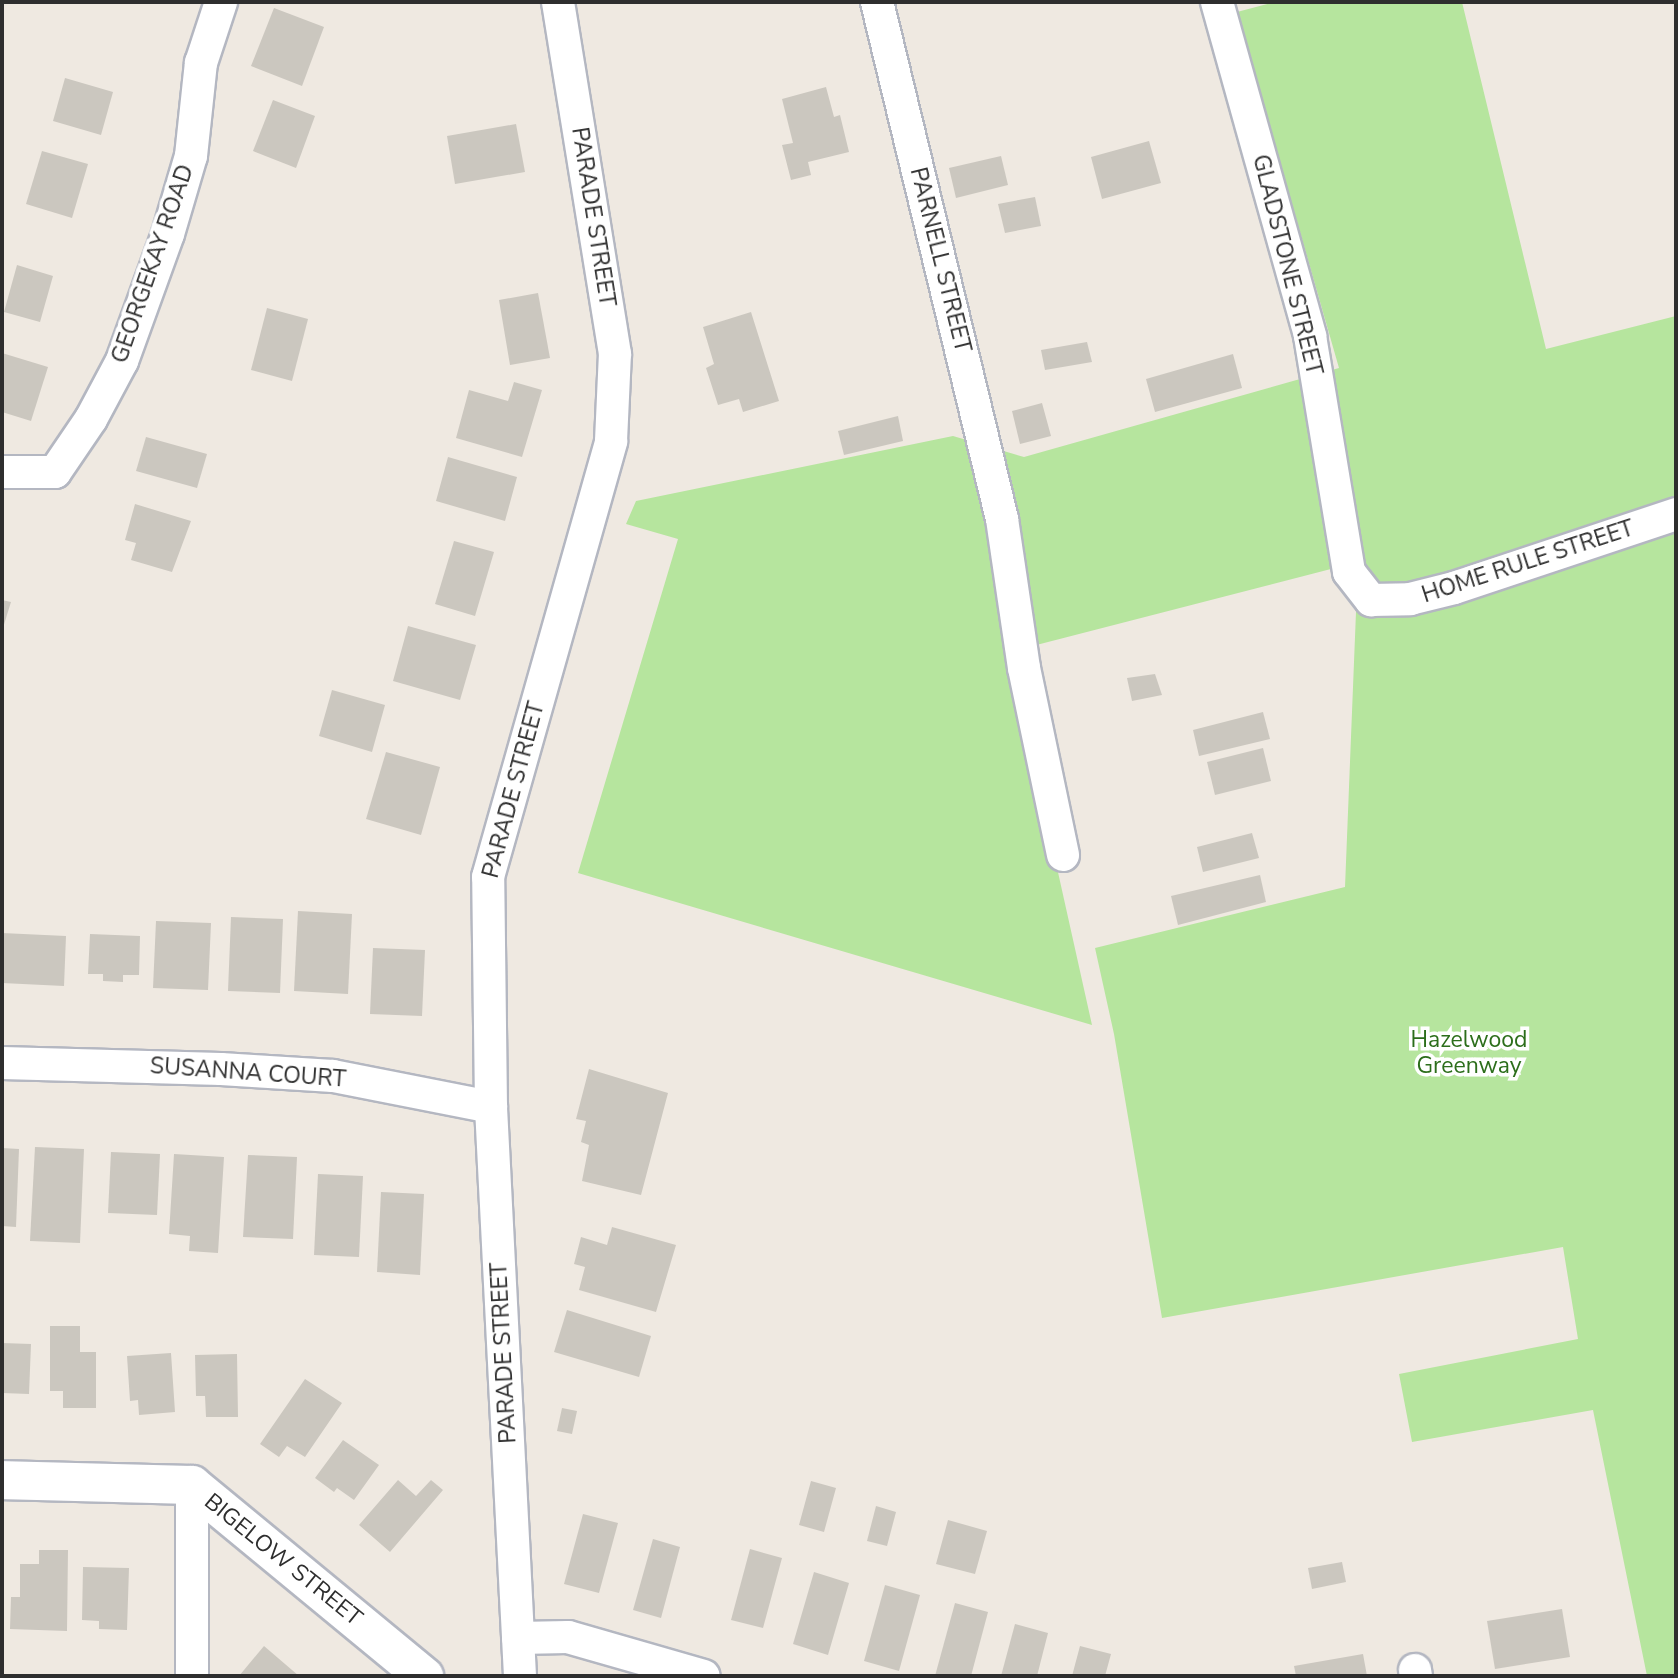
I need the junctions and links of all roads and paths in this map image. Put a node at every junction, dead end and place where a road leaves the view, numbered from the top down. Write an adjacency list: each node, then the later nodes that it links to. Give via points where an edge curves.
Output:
1 (222, 2): 5 (street, GEORGEKAY ROAD, via 201,63 191,156 169,234 122,361 55,472)
2 (558, 2): 10 (street, PARADE STREET, via 615,354 611,442 488,877)
3 (877, 2): 8 (street, PARNELL STREET, via 1002,519 1024,668)
4 (1217, 2): 7 (street, GLADSTONE STREET, via 1310,336)
5 (2, 472)
6 (1676, 514): 7 (street, HOME RULE STREET, via 1410,599 1371,600)
7 (1349, 572)
8 (1063, 855)
9 (2, 1063): 10 (street, SUSANNA COURT, via 333,1076)
10 (491, 1107): 13 (street, PARADE STREET)
11 (2, 1480): 12 (street, BIGELOW STREET)
12 (192, 1485): 14 (street); 15 (street, BIGELOW STREET)
13 (518, 1638): 16 (street, PARADE STREET); 17 (street, via 568,1637)
14 (192, 1676)
15 (424, 1676)
16 (520, 1676)
17 (704, 1676)

